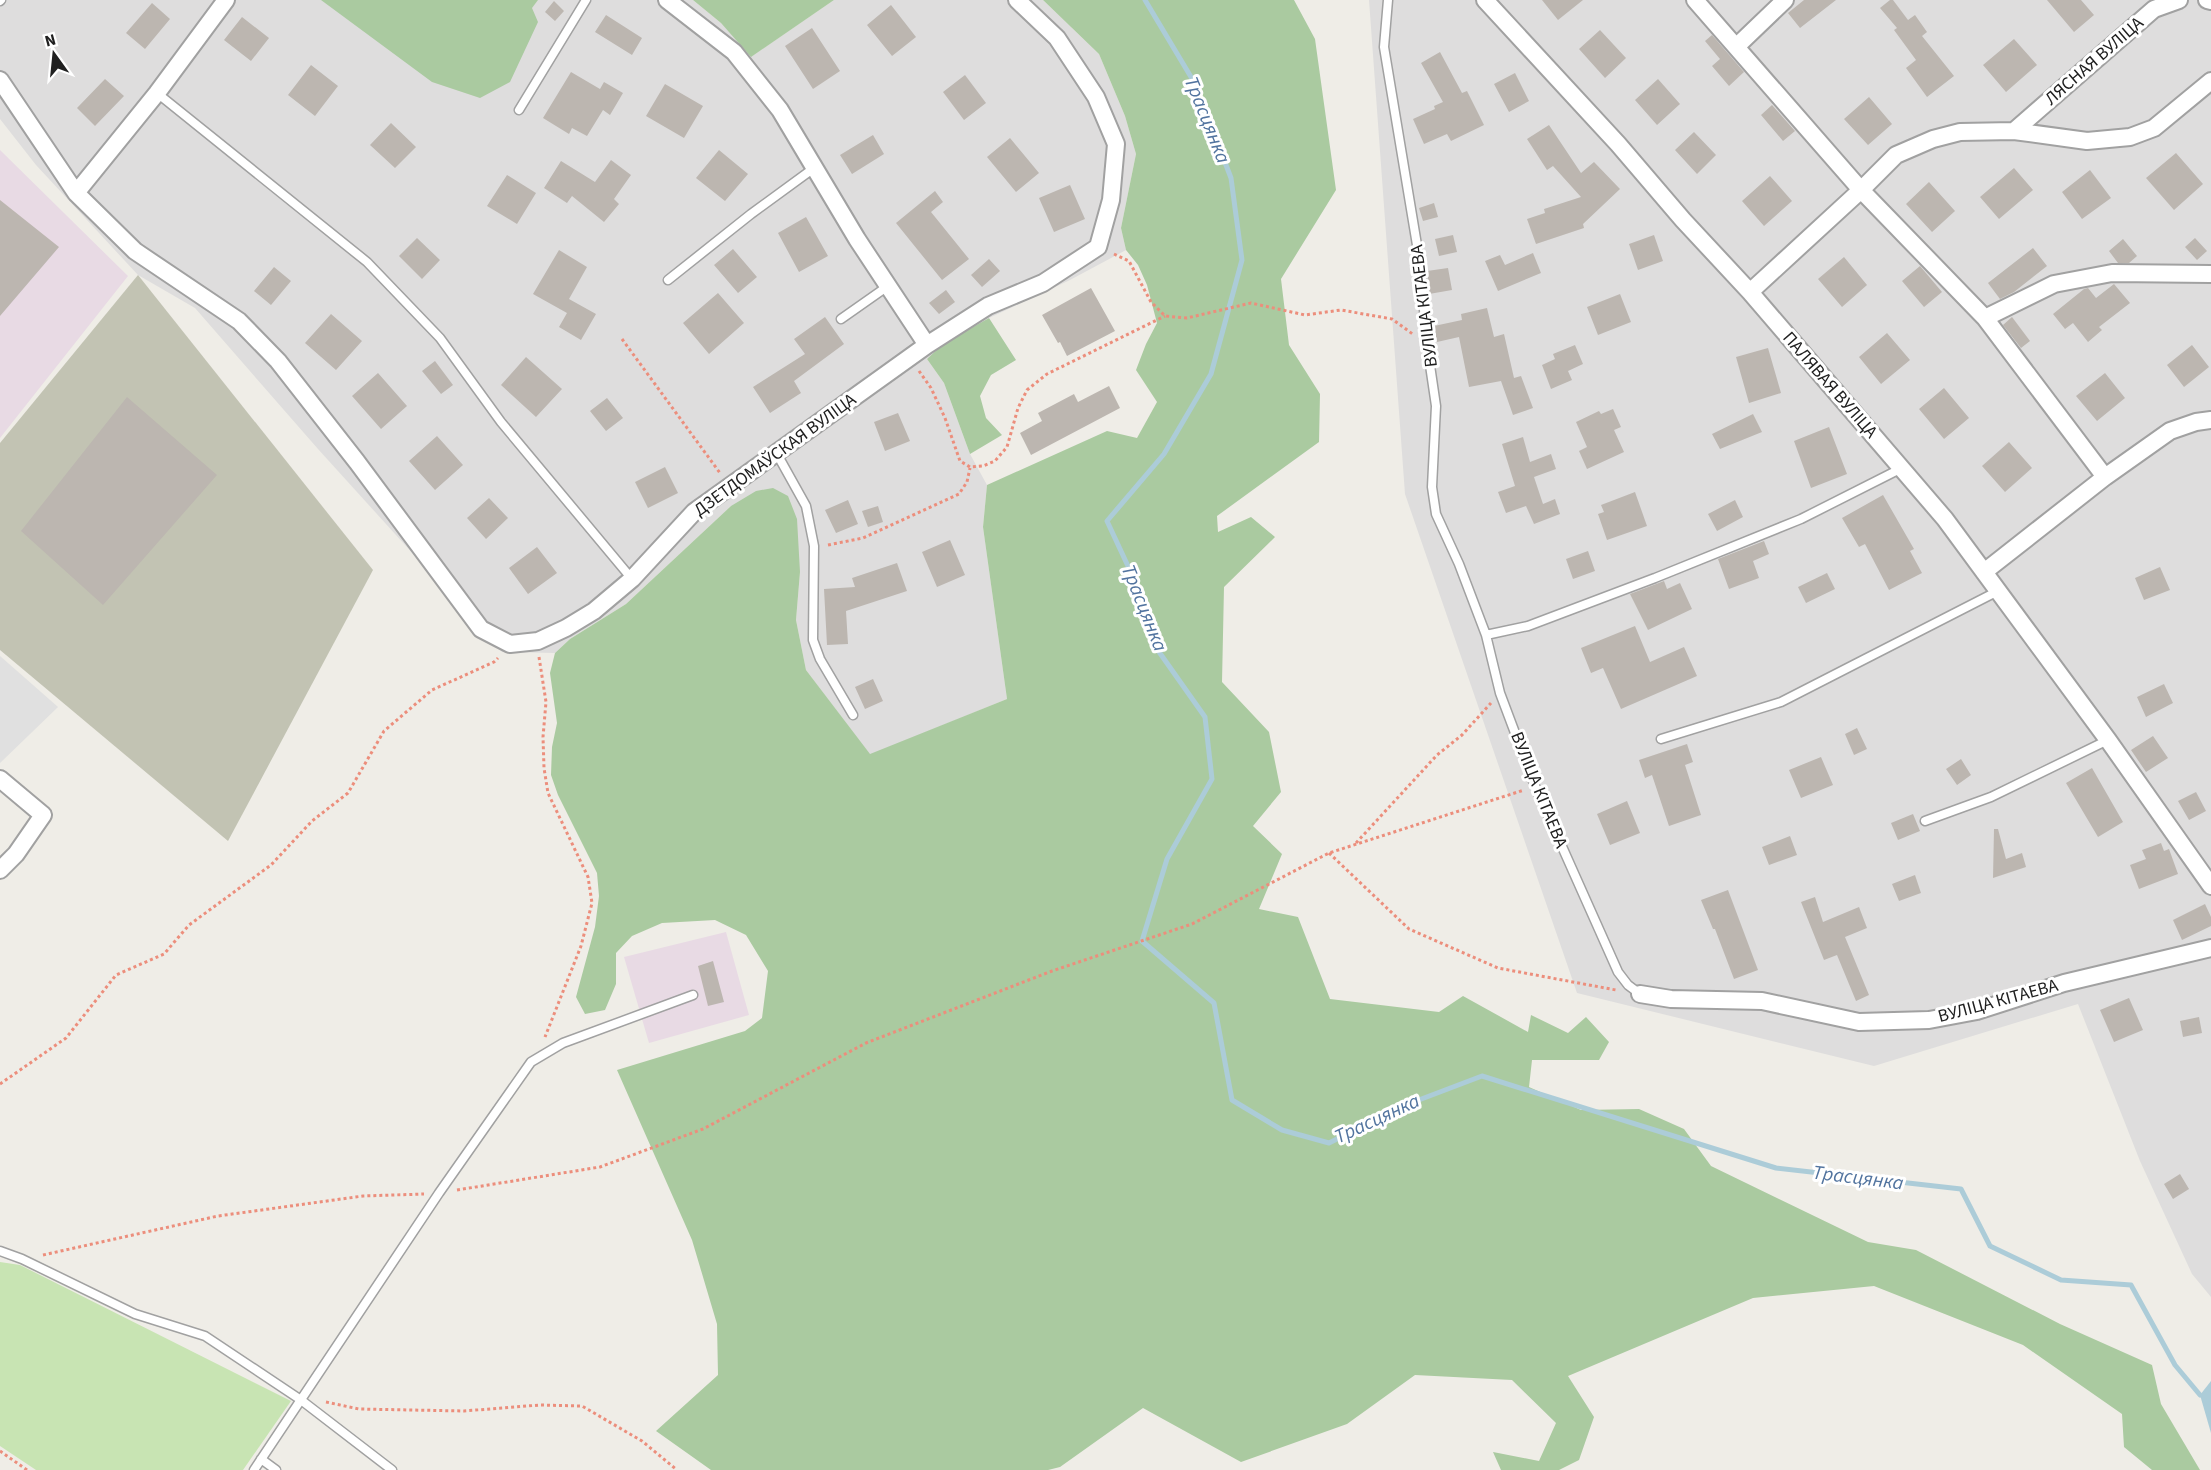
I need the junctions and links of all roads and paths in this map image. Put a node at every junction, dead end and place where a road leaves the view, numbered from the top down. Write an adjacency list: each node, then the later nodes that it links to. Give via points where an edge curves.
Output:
1 (226, 0): 13 (street)
2 (586, 0): 14 (lane)
3 (667, 0): 16 (street, via 734,52 780,110)
4 (1017, 0): 19 (street, via 1058,38 1096,97 1116,144 1111,200)
5 (1388, 0): 29 (lane, ВУЛІЦА КІТАЕВА, via 1384,46 1420,263)
6 (1485, 0): 23 (street, ПАЛЯВАЯ ВУЛІЦА)
7 (1695, 0): 10 (street)
8 (1785, 0): 10 (street)
9 (2180, 0): 15 (street, ЛЯСНАЯ ВУЛІЦА, via 2154,9)
10 (1737, 46): 17 (street)
11 (0, 80): 18 (street)
12 (2211, 81): 15 (street, ЛЯСНАЯ ВУЛІЦА, via 2154,129 2130,136 2087,141)
13 (157, 93): 18 (street); 39 (lane, via 368,262 440,338 501,422)
14 (519, 110)
15 (2014, 131): 17 (street, ЛЯСНАЯ ВУЛІЦА, via 1960,132 1933,139 1896,155)
16 (814, 168): 21 (lane); 22 (street)
17 (1861, 190): 23 (street, ЛЯСНАЯ ВУЛІЦА); 25 (street)
18 (76, 193): 43 (street, via 135,251 239,321 278,361 481,629)
19 (1098, 247): 24 (path, via 1129,261 1151,302); 28 (street, ДЗЕТДОМАЎСКАЯ ВУЛІЦА, via 1043,283 988,306)
20 (2211, 274): 25 (street, via 2112,273 2054,284)
21 (668, 280)
22 (888, 286): 26 (lane); 28 (street)
23 (1750, 292): 34 (street, ПАЛЯВАЯ ВУЛІЦА)
24 (1165, 316): 29 (path, via 1187,318 1251,303 1305,315 1341,309 1392,319); 33 (path, via 1047,374 1027,390 1007,447 994,461)
25 (1985, 318): 35 (street)
26 (841, 319)
27 (622, 339): 36 (path)
28 (927, 345): 30 (street, ДЗЕТДОМАЎСКАЯ ВУЛІЦА)
29 (1427, 345): 41 (lane, ВУЛІЦА КІТАЕВА, via 1436,406 1432,486 1436,514)
30 (909, 358): 32 (street, ДЗЕТДОМАЎСКАЯ ВУЛІЦА); 33 (path, via 931,388 960,461)
31 (2211, 420): 35 (street, via 2170,431)
32 (777, 454): 36 (street, ДЗЕТДОМАЎСКАЯ ВУЛІЦА); 37 (lane, via 806,506)
33 (970, 467): 37 (path, via 959,494 863,538)
34 (1902, 468): 38 (street, ПАЛЯВАЯ ВУЛІЦА); 41 (lane, via 1801,519 1655,578 1528,626)
35 (2105, 477): 38 (street)
36 (730, 487): 39 (street, ДЗЕТДОМАЎСКАЯ ВУЛІЦА, via 694,512)
37 (814, 546): 45 (lane, via 813,640)
38 (1984, 572): 40 (street)
39 (632, 579): 42 (street, ДЗЕТДОМАЎСКАЯ ВУЛІЦА, via 594,611)
40 (1998, 591): 46 (lane, via 1781,702); 47 (street)
41 (1486, 635): 44 (lane, ВУЛІЦА КІТАЕВА)
42 (538, 641): 43 (street, ДЗЕТДОМАЎСКАЯ ВУЛІЦА); 58 (path, via 546,702 543,748 548,793 588,877 592,903 581,946 547,1034)
43 (510, 644): 59 (path, via 494,662 432,690 384,731 348,793 312,821 272,864 189,925 164,954 117,975 66,1038)
44 (1500, 693): 49 (lane, ВУЛІЦА КІТАЕВА); 51 (path, via 1462,735 1437,754)
45 (852, 715)
46 (1661, 739)
47 (2108, 740): 50 (lane, via 1991,797); 54 (street)
48 (0, 778): 53 (street, via 43,815)
49 (1534, 786): 51 (path); 56 (lane, ВУЛІЦА КІТАЕВА, via 1618,972)
50 (1925, 821)
51 (1355, 844): 52 (path)
52 (1329, 853): 56 (path, via 1409,929 1498,968); 60 (path, via 1192,924 1052,971 866,1043 703,1129 600,1167)
53 (0, 870)
54 (2211, 886)
55 (2211, 948): 56 (street, ВУЛІЦА КІТАЕВА, via 2064,983 1977,1011 1929,1020 1859,1022 1762,1001 1671,999)
56 (1640, 994)
57 (693, 995): 58 (lane, via 563,1043)
58 (531, 1062): 60 (lane)
59 (0, 1084)
60 (439, 1193): 62 (path, via 363,1196 218,1216); 63 (lane)
61 (0, 1251): 62 (lane)
62 (22, 1259): 63 (lane, via 135,1314 205,1336)
63 (302, 1399): 65 (lane); 69 (lane); 70 (path, via 358,1409 464,1411 582,1406 642,1441)
64 (0, 1451): 66 (path)
65 (261, 1460): 67 (lane); 68 (lane)
66 (27, 1470)
67 (254, 1470)
68 (276, 1470)
69 (392, 1470)
70 (677, 1470)

